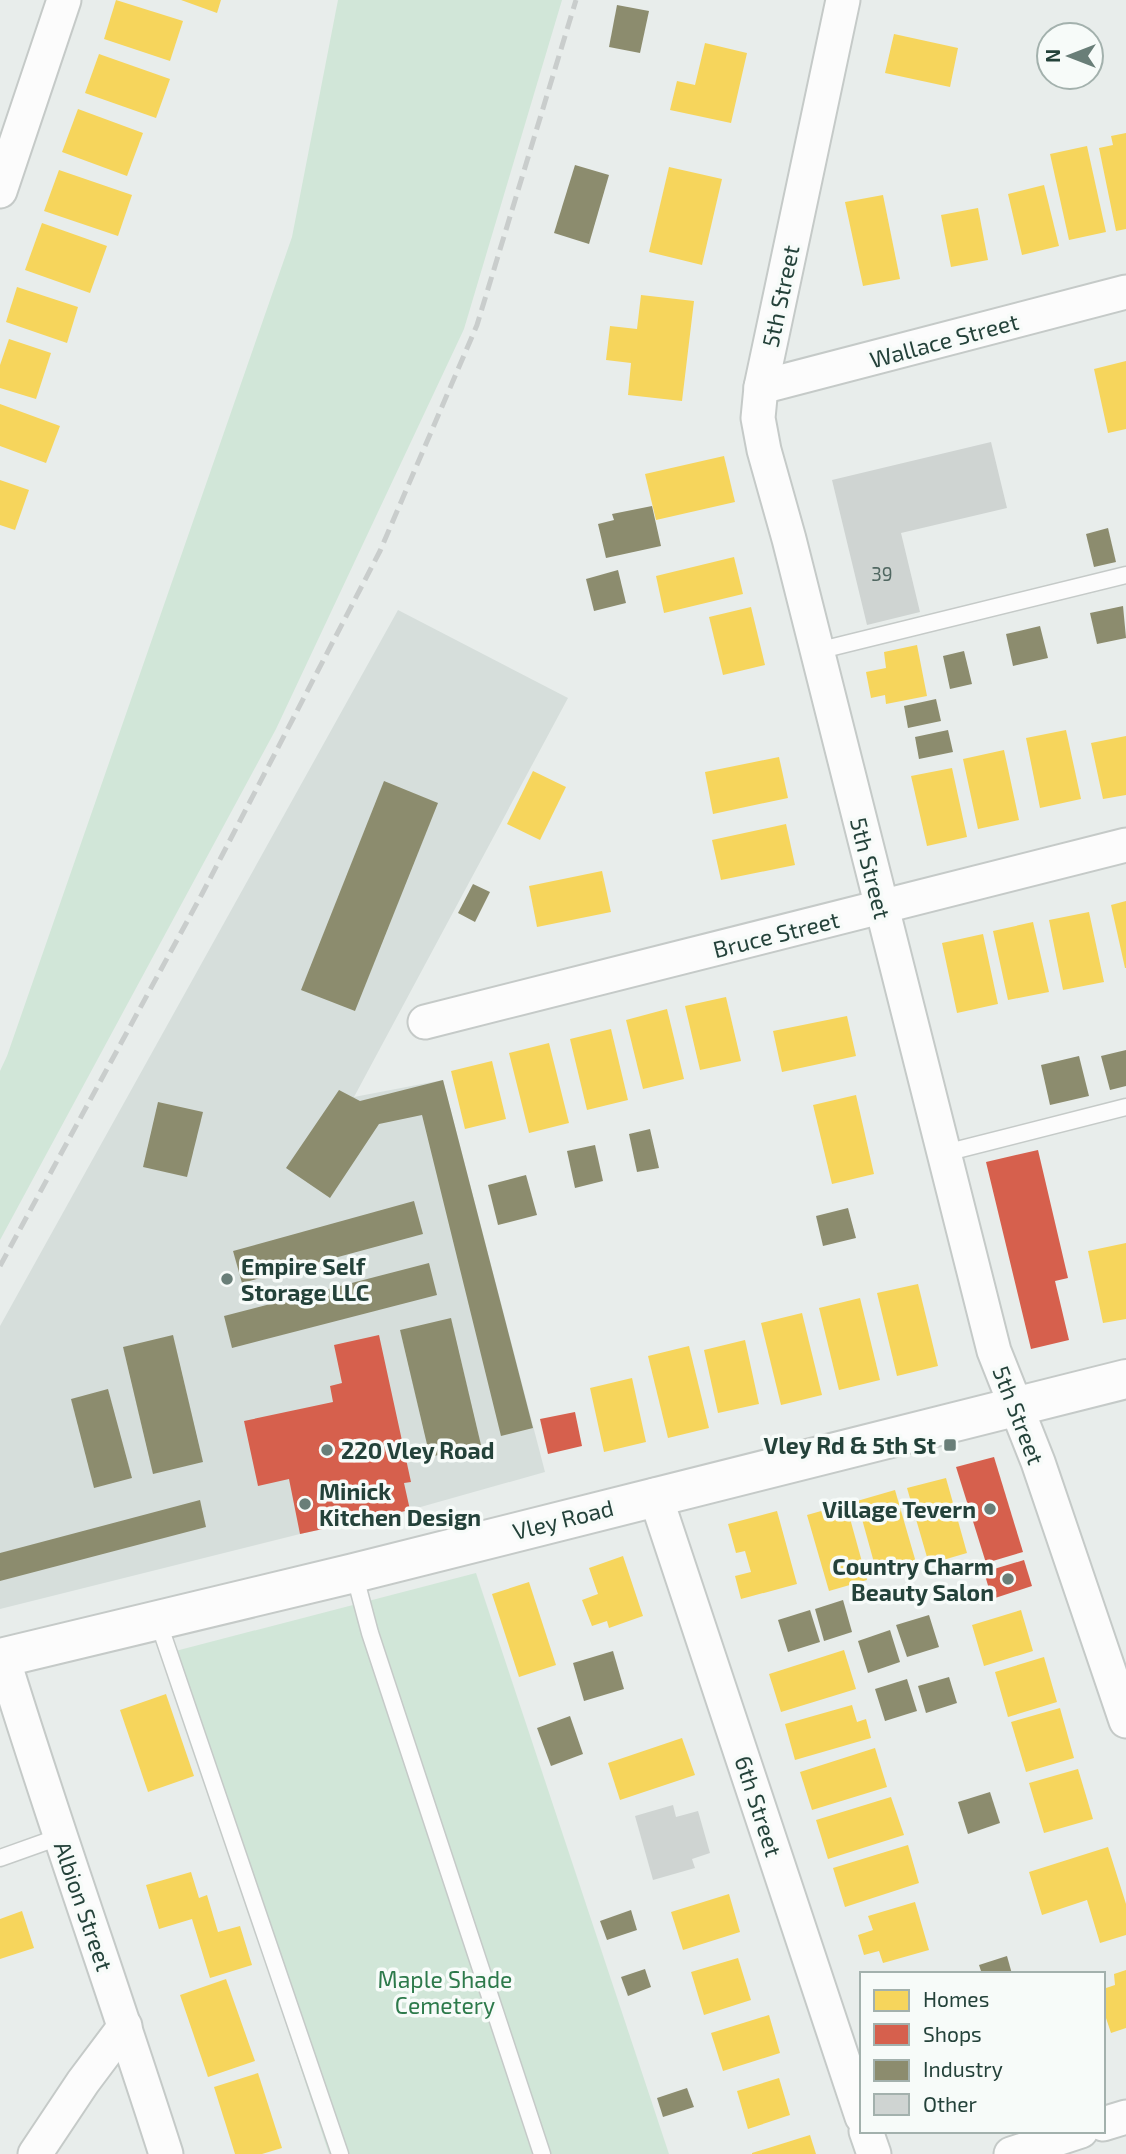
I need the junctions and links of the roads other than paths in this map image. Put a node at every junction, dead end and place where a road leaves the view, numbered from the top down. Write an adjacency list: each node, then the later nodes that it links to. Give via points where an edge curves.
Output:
1 (64, 0): 3 (street)
2 (843, 0): 5 (street, 5th Street)
3 (0, 191)
4 (1126, 292): 5 (street, Wallace Street)
5 (761, 387): 7 (street, 5th Street, via 758,418 764,450)
6 (1126, 575): 7 (lane)
7 (817, 651): 9 (street, 5th Street)
8 (1126, 845): 9 (street, Bruce Street)
9 (881, 907): 10 (street, Bruce Street); 12 (street, 5th Street)
10 (425, 1022)
11 (1126, 1107): 12 (lane)
12 (945, 1153): 14 (street, 5th Street, via 994,1351)
13 (1126, 1379): 14 (street, Vley Road)
14 (1016, 1407): 15 (street, Vley Road); 19 (street, 5th Street)
15 (655, 1495): 16 (street, Vley Road); 23 (street, 6th Street)
16 (354, 1573): 17 (street, Vley Road); 31 (lane)
17 (158, 1621): 18 (street, Vley Road); 30 (lane)
18 (1, 1658): 20 (street, Albion Street)
19 (1126, 1721)
20 (59, 1837): 21 (lane); 22 (street, Albion Street)
21 (0, 1858)
22 (125, 2026): 28 (street); 29 (street, Albion Street)
23 (860, 2112)
24 (1126, 2117): 25 (street)
25 (1105, 2123)
26 (867, 2133): 32 (street)
27 (1076, 2133): 33 (street)
28 (35, 2154)
29 (166, 2154)
30 (340, 2154)
31 (542, 2154)
32 (874, 2154)
33 (1011, 2154)

